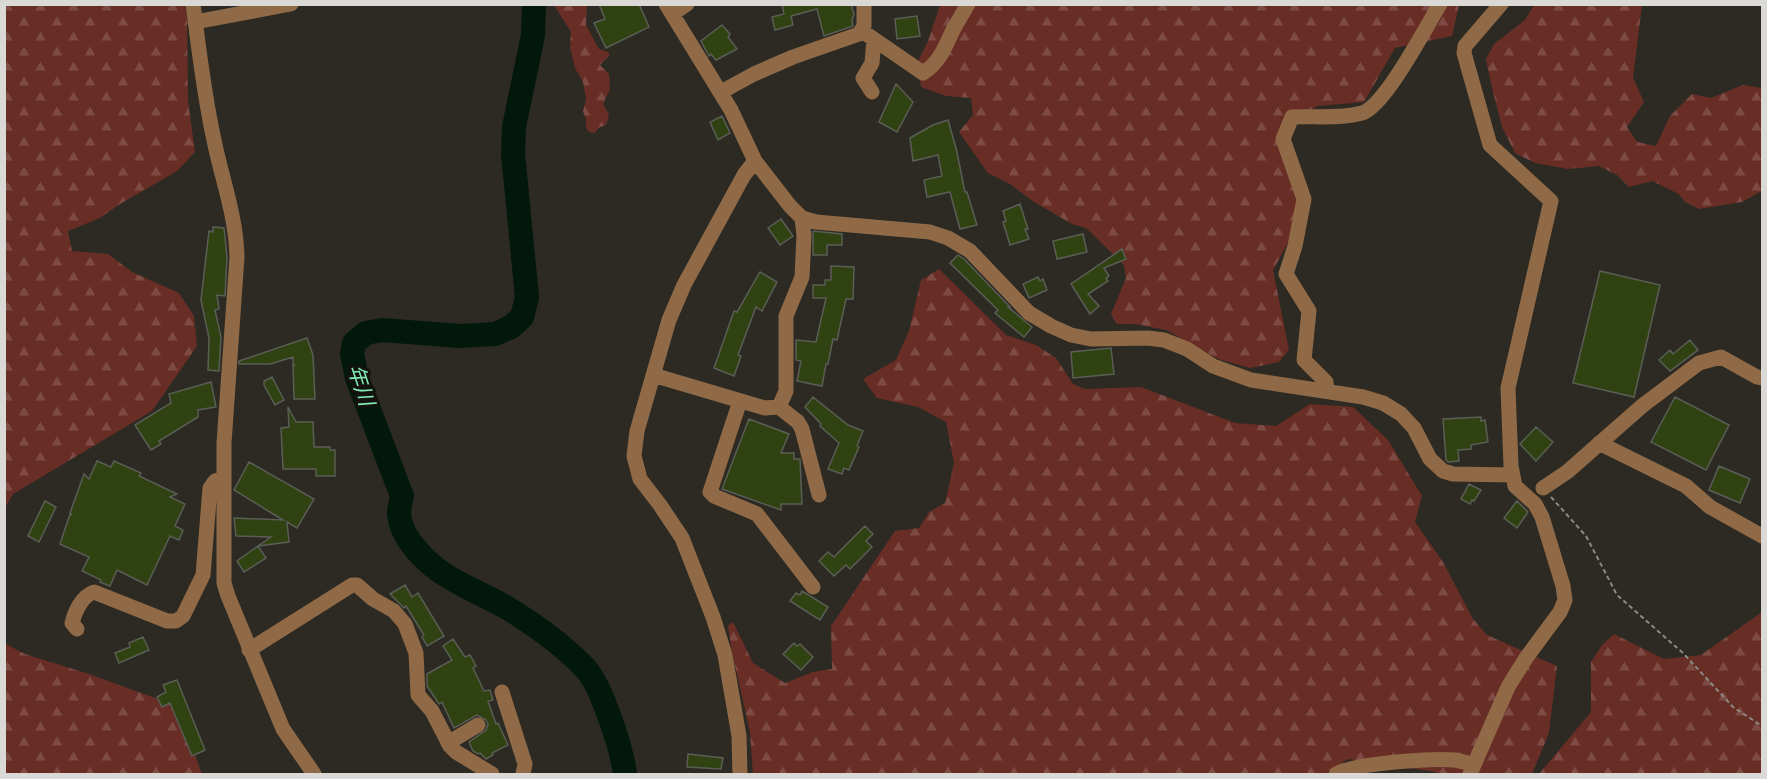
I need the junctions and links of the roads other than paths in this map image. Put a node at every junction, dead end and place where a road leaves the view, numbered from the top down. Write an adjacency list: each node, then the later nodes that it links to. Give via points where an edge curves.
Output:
1 (194, 4): 9 (street)
2 (291, 4): 9 (street)
3 (687, 4): 8 (street)
4 (864, 4): 10 (street)
5 (968, 4): 10 (street, via 947,47 923,73)
6 (1440, 4): 17 (street, via 1383,97 1364,112 1292,117 1283,139 1304,199 1286,273 1309,311 1304,360 1326,382)
7 (1501, 4): 21 (street, via 1465,46 1464,54 1490,145 1551,201 1508,388)
8 (669, 9): 11 (street)
9 (195, 22): 22 (street, via 203,87 237,231)
10 (868, 35): 11 (street, via 793,57); 12 (street, via 872,63 863,78)
11 (721, 92): 13 (street)
12 (872, 92)
13 (755, 161): 14 (street); 15 (street, via 684,285)
14 (802, 218): 17 (street, via 930,232 970,252 1029,313 1071,335 1164,340 1227,373); 19 (street, via 802,277 786,316 786,391)
15 (653, 375): 18 (street); 36 (street, via 634,456 640,479 682,538 713,617 725,655 739,736)
16 (1762, 379): 20 (street, via 1721,357 1699,363)
17 (1327, 392): 21 (street, via 1363,397 1401,414 1414,428 1430,459 1443,471)
18 (740, 401): 19 (street, via 770,409); 26 (street, via 710,492 757,514)
19 (779, 407): 24 (street, via 802,429)
20 (1599, 443): 23 (street, via 1568,472); 25 (street, via 1686,486 1710,507)
21 (1513, 475): 32 (street, via 1515,486 1535,504 1542,517 1565,600 1508,687)
22 (224, 477): 27 (street, via 210,488 203,575 183,616 167,621 94,591 84,597 74,616 72,623); 28 (street, via 224,583)
23 (1543, 488)
24 (819, 495)
25 (1762, 536)
26 (813, 587)
27 (77, 629)
28 (249, 650): 31 (street, via 357,585 394,611 405,624 416,653 418,695 432,711); 33 (street, via 283,729)
29 (502, 692): 35 (street, via 525,764)
30 (478, 725): 31 (street)
31 (448, 743): 34 (street)
32 (1472, 769): 37 (street, via 1456,760 1440,760 1354,767)
33 (314, 774)
34 (492, 774)
35 (523, 774)
36 (740, 774)
37 (1336, 774)

